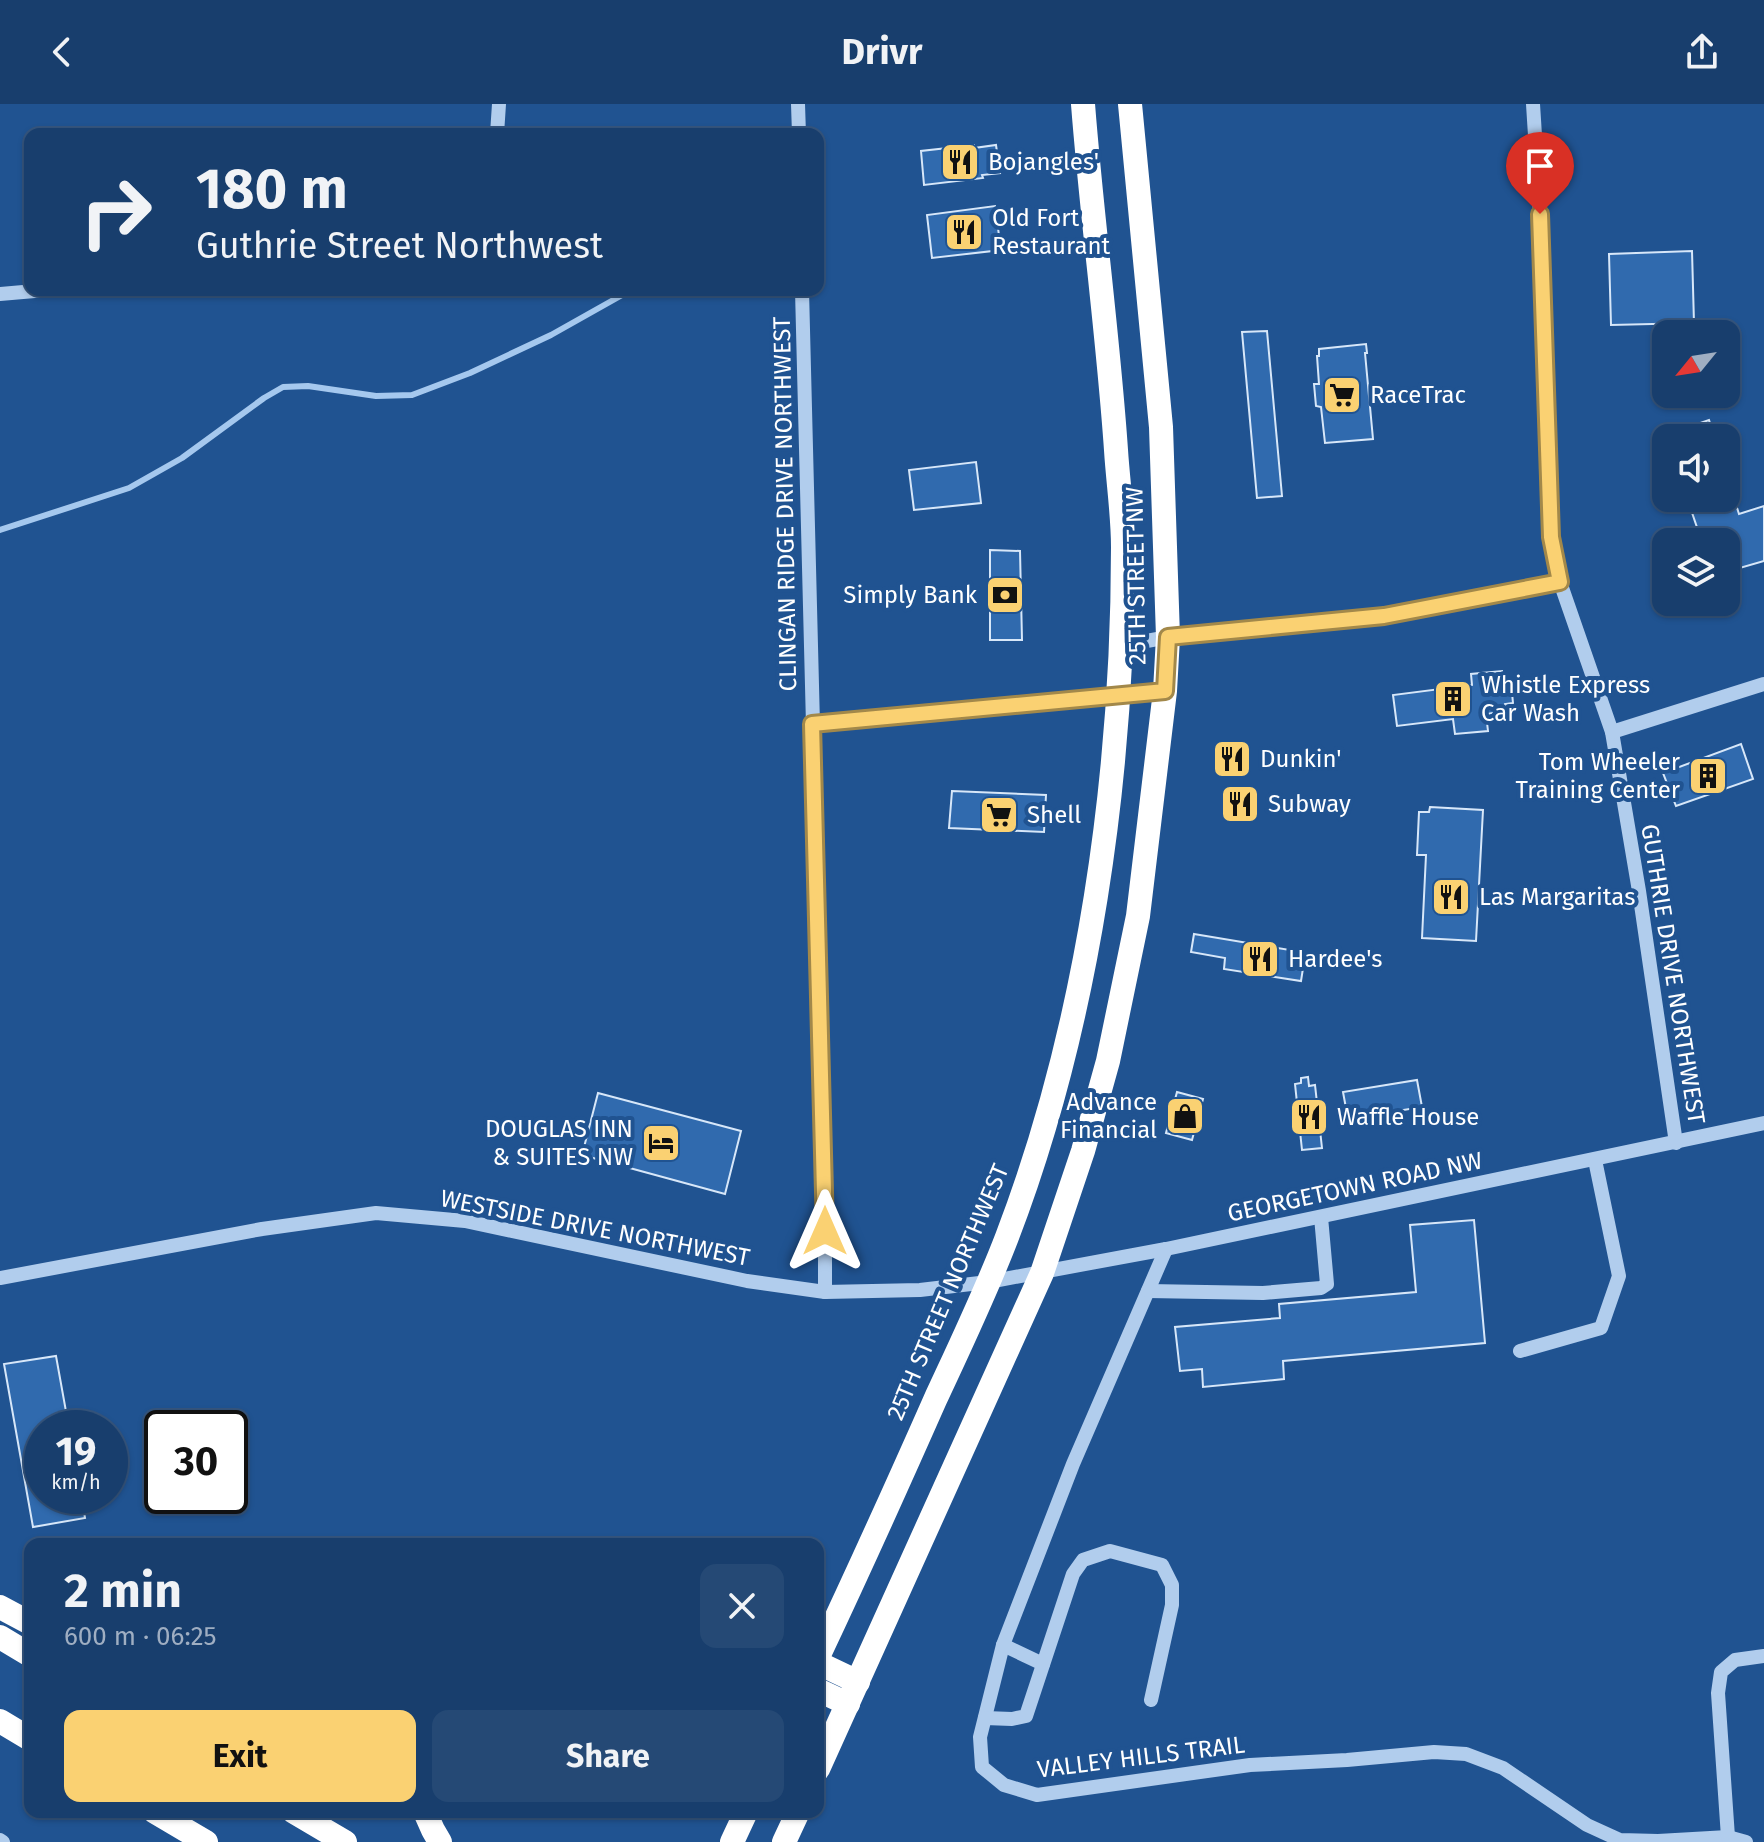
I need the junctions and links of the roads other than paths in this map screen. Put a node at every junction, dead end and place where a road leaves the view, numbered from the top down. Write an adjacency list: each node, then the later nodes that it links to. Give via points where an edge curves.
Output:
1 (499, 104): 6 (street)
2 (798, 104): 7 (street)
3 (1083, 104): 13 (highway, 25TH STREET NW, via 1123,544)
4 (1130, 104): 12 (highway, 25TH STREET NW, via 1161,427)
5 (1533, 104): 11 (street, GUTHRIE DRIVE NORTHWEST, via 1551,537)
6 (497, 128)
7 (799, 128)
8 (24, 292): 9 (street)
9 (0, 294)
10 (802, 296): 17 (street, CLINGAN RIDGE DRIVE NORTHWEST)
11 (1560, 582): 12 (street, via 1384,616); 18 (street, GUTHRIE DRIVE NORTHWEST)
12 (1168, 637): 13 (street); 15 (highway, 25TH STREET NW)
13 (1120, 646): 16 (highway, 25TH STREET NW)
14 (1764, 684): 18 (street)
15 (1165, 691): 16 (street); 25 (highway, 25TH STREET NW, via 1138,916 1108,1061)
16 (1118, 696): 17 (street); 19 (highway, 25TH STREET NW)
17 (812, 724): 29 (street, CLINGAN RIDGE DRIVE NORTHWEST)
18 (1612, 732): 21 (street, GUTHRIE DRIVE NORTHWEST)
19 (1090, 934): 27 (highway, 25TH STREET NORTHWEST, via 1038,1146)
20 (1764, 1123): 21 (street, GEORGETOWN ROAD NW)
21 (1676, 1143): 22 (street, GEORGETOWN ROAD NW)
22 (1595, 1160): 23 (street, GEORGETOWN ROAD NW); 30 (street, via 1619,1276 1601,1328)
23 (1321, 1217): 24 (street, GEORGETOWN ROAD NW); 28 (street, via 1327,1284 1321,1288)
24 (1166, 1249): 25 (street, GEORGETOWN ROAD NW); 28 (street, VALLEY HILLS TRAIL)
25 (1042, 1273): 27 (street, WESTSIDE DRIVE NORTHWEST); 43 (highway)
26 (0, 1278): 29 (street, WESTSIDE DRIVE NORTHWEST, via 376,1213 465,1221 747,1281)
27 (988, 1282): 29 (street, WESTSIDE DRIVE NORTHWEST); 31 (highway, 25TH STREET NORTHWEST)
28 (1148, 1291): 36 (street, VALLEY HILLS TRAIL)
29 (825, 1292)
30 (1520, 1351)
31 (843, 1603): 33 (highway); 37 (highway, 25TH STREET NORTHWEST)
32 (0, 1607): 34 (highway)
33 (824, 1614)
34 (24, 1620)
35 (0, 1637): 38 (highway)
36 (1003, 1645): 40 (street); 45 (street, VALLEY HILLS TRAIL)
37 (824, 1646)
38 (24, 1651)
39 (1764, 1656): 54 (street, via 1735,1660 1721,1672)
40 (1043, 1664): 44 (street, via 1073,1574 1083,1560 1110,1551 1162,1565 1172,1585 1172,1605); 45 (street, via 1026,1716)
41 (824, 1666): 43 (highway)
42 (824, 1691): 43 (highway)
43 (853, 1693): 48 (highway)
44 (1151, 1700)
45 (985, 1718): 54 (street, VALLEY HILLS TRAIL, via 982,1767 1004,1785 1037,1795 1250,1765 1434,1752 1466,1754 1503,1768 1587,1825 1620,1840)
46 (0, 1721): 47 (highway)
47 (24, 1735)
48 (824, 1756)
49 (165, 1818): 55 (highway)
50 (304, 1818): 56 (highway)
51 (428, 1818): 57 (highway)
52 (743, 1818): 58 (highway)
53 (795, 1818): 59 (highway)
54 (1728, 1837): 60 (street, VALLEY HILLS TRAIL)
55 (206, 1842)
56 (345, 1842)
57 (440, 1842)
58 (732, 1842)
59 (784, 1842)
60 (1746, 1842)

